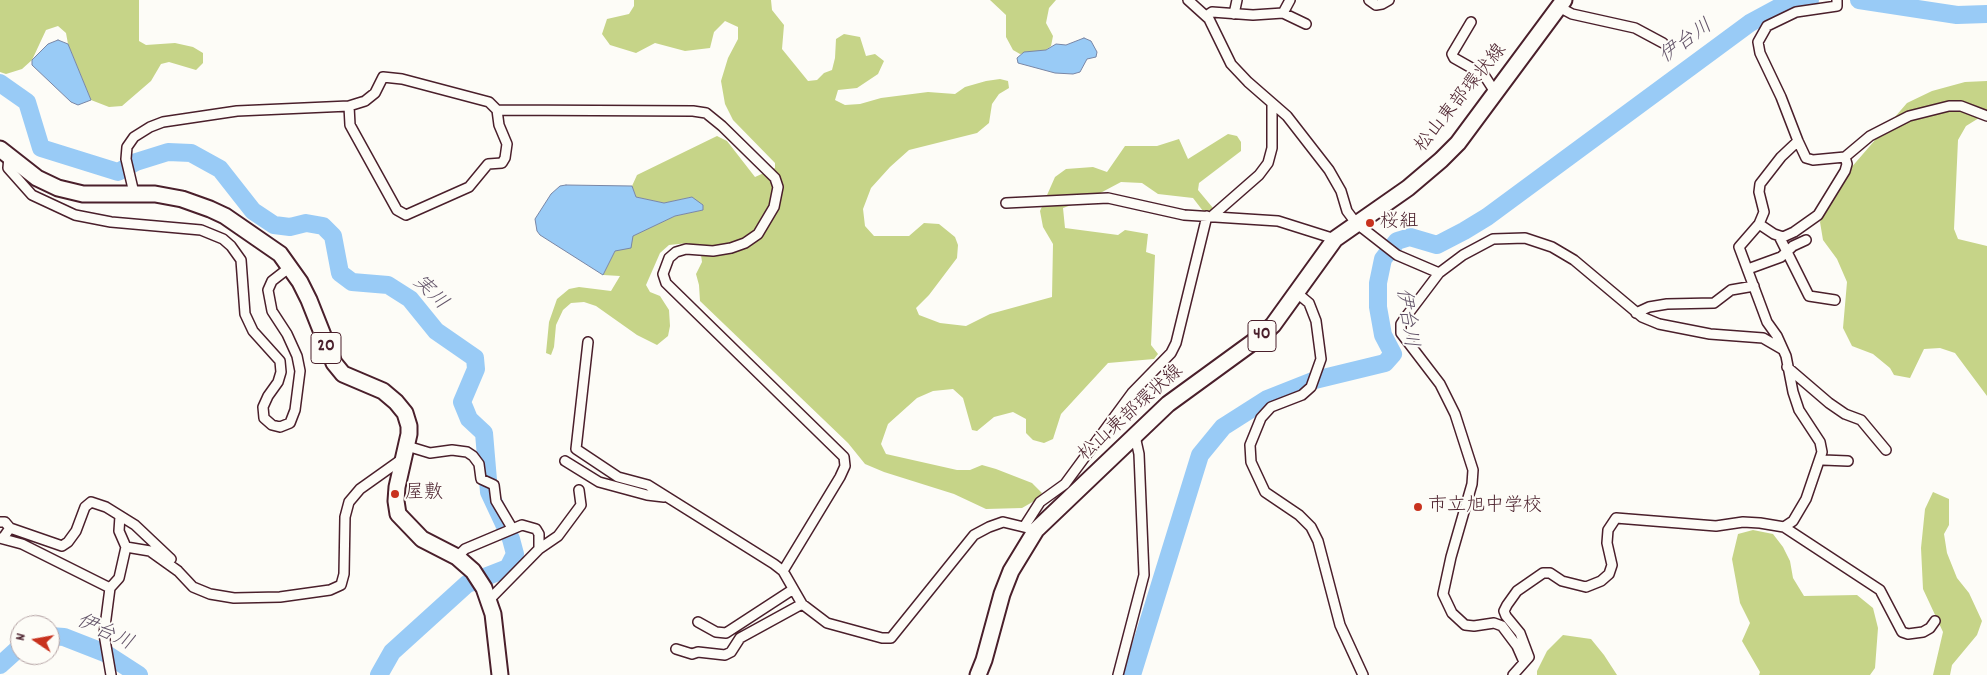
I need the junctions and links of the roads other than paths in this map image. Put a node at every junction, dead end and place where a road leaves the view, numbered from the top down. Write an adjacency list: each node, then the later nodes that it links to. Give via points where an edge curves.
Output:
1 (1188, 0): 10 (street)
2 (1237, 0): 9 (street)
3 (1290, 0): 8 (street)
4 (1369, 0): 5 (street, via 1376,5)
5 (1390, 0)
6 (1837, 2): 19 (street, via 1837,6 1796,12 1768,26 1758,42)
7 (1562, 3): 13 (street, via 1572,14 1635,28); 14 (main road, 松山東部環状線 / 40)
8 (1283, 13): 9 (street); 12 (street)
9 (1234, 14): 10 (street, via 1212,12)
10 (1206, 16): 15 (street, via 1232,64)
11 (1472, 22): 14 (street, via 1452,54 1484,75)
12 (1306, 24)
13 (1663, 43)
14 (1495, 92): 25 (main road, 松山東部環状線 / 40, via 1458,142 1428,173)
15 (1272, 103): 24 (street, via 1272,148 1268,163 1259,175); 25 (street, via 1287,116 1330,170 1347,211)
16 (349, 106): 17 (street, via 365,101 375,93 383,77 490,102); 17 (street, via 350,125 397,210 406,214 469,188 488,164 502,163 507,144 499,124); 22 (street, via 237,111 163,122 134,137 127,147 126,159)
17 (498, 110): 61 (street, via 693,111 706,114 775,178 778,187 774,208 758,234 745,244 731,248 676,252 669,258 664,274 666,283 844,457 845,466 840,477)
18 (1987, 116): 21 (street, via 1961,106 1949,106 1909,116 1870,136)
19 (1798, 141): 21 (street, via 1806,158); 26 (street, via 1760,184 1764,212)
20 (4, 153): 22 (main road, 20, via 37,178 58,188 83,194); 31 (street, via 8,168 32,195 75,215 111,222 201,230 231,246 241,260 245,314 253,331 280,361 278,382 263,407 264,418 280,427 290,423 295,410 300,370 287,334 272,311 268,290 272,281)
21 (1845, 157): 27 (street, via 1845,171 1818,215 1794,232)
22 (134, 193): 31 (main road, 20, via 182,199 225,216 270,247)
23 (1006, 203): 24 (street, via 1108,198 1177,214)
24 (1209, 216): 28 (street, via 1278,222); 54 (street, via 1171,353 1132,393 1065,484 1040,502)
25 (1356, 223): 28 (main road, 松山東部環状線 / 40); 33 (street, via 1398,255)
26 (1759, 224): 27 (street); 32 (street, via 1739,247)
27 (1779, 236): 30 (street)
28 (1335, 239): 35 (main road, 松山東部環状線 / 40)
29 (1806, 240): 30 (street)
30 (1786, 252): 32 (street); 36 (street, via 1809,296)
31 (290, 267): 43 (main road, 20, via 309,300 334,363 343,374 376,388 396,402 404,413 409,426)
32 (1748, 269): 34 (street)
33 (1439, 273): 37 (street, via 1492,239 1525,238 1574,260); 69 (street, via 1401,324 1400,333 1440,384 1455,414 1473,470 1443,594 1452,613 1465,625 1494,623 1502,626)
34 (1754, 286): 37 (street, via 1731,290 1714,303 1667,304); 39 (street, via 1767,322)
35 (1297, 292): 41 (main road, 松山東部環状線 / 40, via 1260,337 1168,404); 74 (street, via 1309,303 1316,321 1321,353 1316,372 1311,388 1271,407 1261,418 1250,445 1251,462 1265,492 1311,527 1318,541 1340,625)
36 (1835, 300)
37 (1636, 313): 39 (street, via 1659,324 1710,334 1758,337)
38 (588, 342): 49 (street, via 576,449 618,478 648,485)
39 (1782, 349): 40 (street)
40 (1787, 367): 42 (street, via 1829,403 1861,420); 44 (street, via 1800,410 1820,442)
41 (1135, 436): 54 (main road, 松山東部環状線 / 40); 73 (street, via 1139,454 1144,575)
42 (1886, 450)
43 (406, 452): 55 (street, via 467,452 479,464 481,479 494,485); 59 (main road, 20, via 396,494 398,514 422,539); 60 (street, via 360,489 349,502 345,517 346,565 341,585 315,593 234,598 193,588)
44 (1822, 459): 46 (street); 47 (street); 52 (street, via 1815,469 1806,500 1793,521)
45 (565, 461): 49 (street, via 599,482 647,496)
46 (1848, 461)
47 (1829, 468)
48 (579, 490): 58 (street, via 581,505 558,536)
49 (666, 497): 61 (street)
50 (120, 516): 53 (street, via 106,507 88,503 76,531 62,546); 57 (street, via 119,532); 60 (street, via 135,525 176,563)
51 (0, 522): 53 (street, via 5,522)
52 (1784, 527): 66 (street, via 1880,590 1902,632 1923,632); 69 (street, via 1743,522 1716,526 1616,518 1608,530 1612,565 1609,574 1601,581 1586,587 1543,573 1517,591 1507,605 1504,610 1506,616 1520,633 1528,657)
53 (10, 528): 56 (street)
54 (1030, 529): 65 (street, via 1003,522 974,535 891,638 827,623); 72 (main road, 松山東部環状線 / 40, via 1008,579)
55 (508, 530): 58 (street, via 522,525 536,529 540,534); 59 (street, via 465,549)
56 (2, 538): 62 (street, via 22,544)
57 (126, 547): 60 (street, via 150,551); 62 (street, via 119,578)
58 (539, 549): 64 (street)
59 (457, 557): 64 (main road, 20, via 473,571)
60 (178, 571)
61 (784, 571): 63 (street)
62 (110, 588): 70 (street, via 104,634)
63 (792, 590): 65 (street); 67 (street, via 726,633 716,632)
64 (489, 600): 71 (main road, 20)
65 (802, 604): 68 (street, via 740,638 731,652 725,655 692,654)
66 (1935, 621)
67 (698, 622)
68 (676, 649)
69 (1524, 662): 75 (street)
70 (111, 675)
71 (500, 675)
72 (978, 675)
73 (1118, 675)
74 (1363, 675)
75 (1513, 675)

